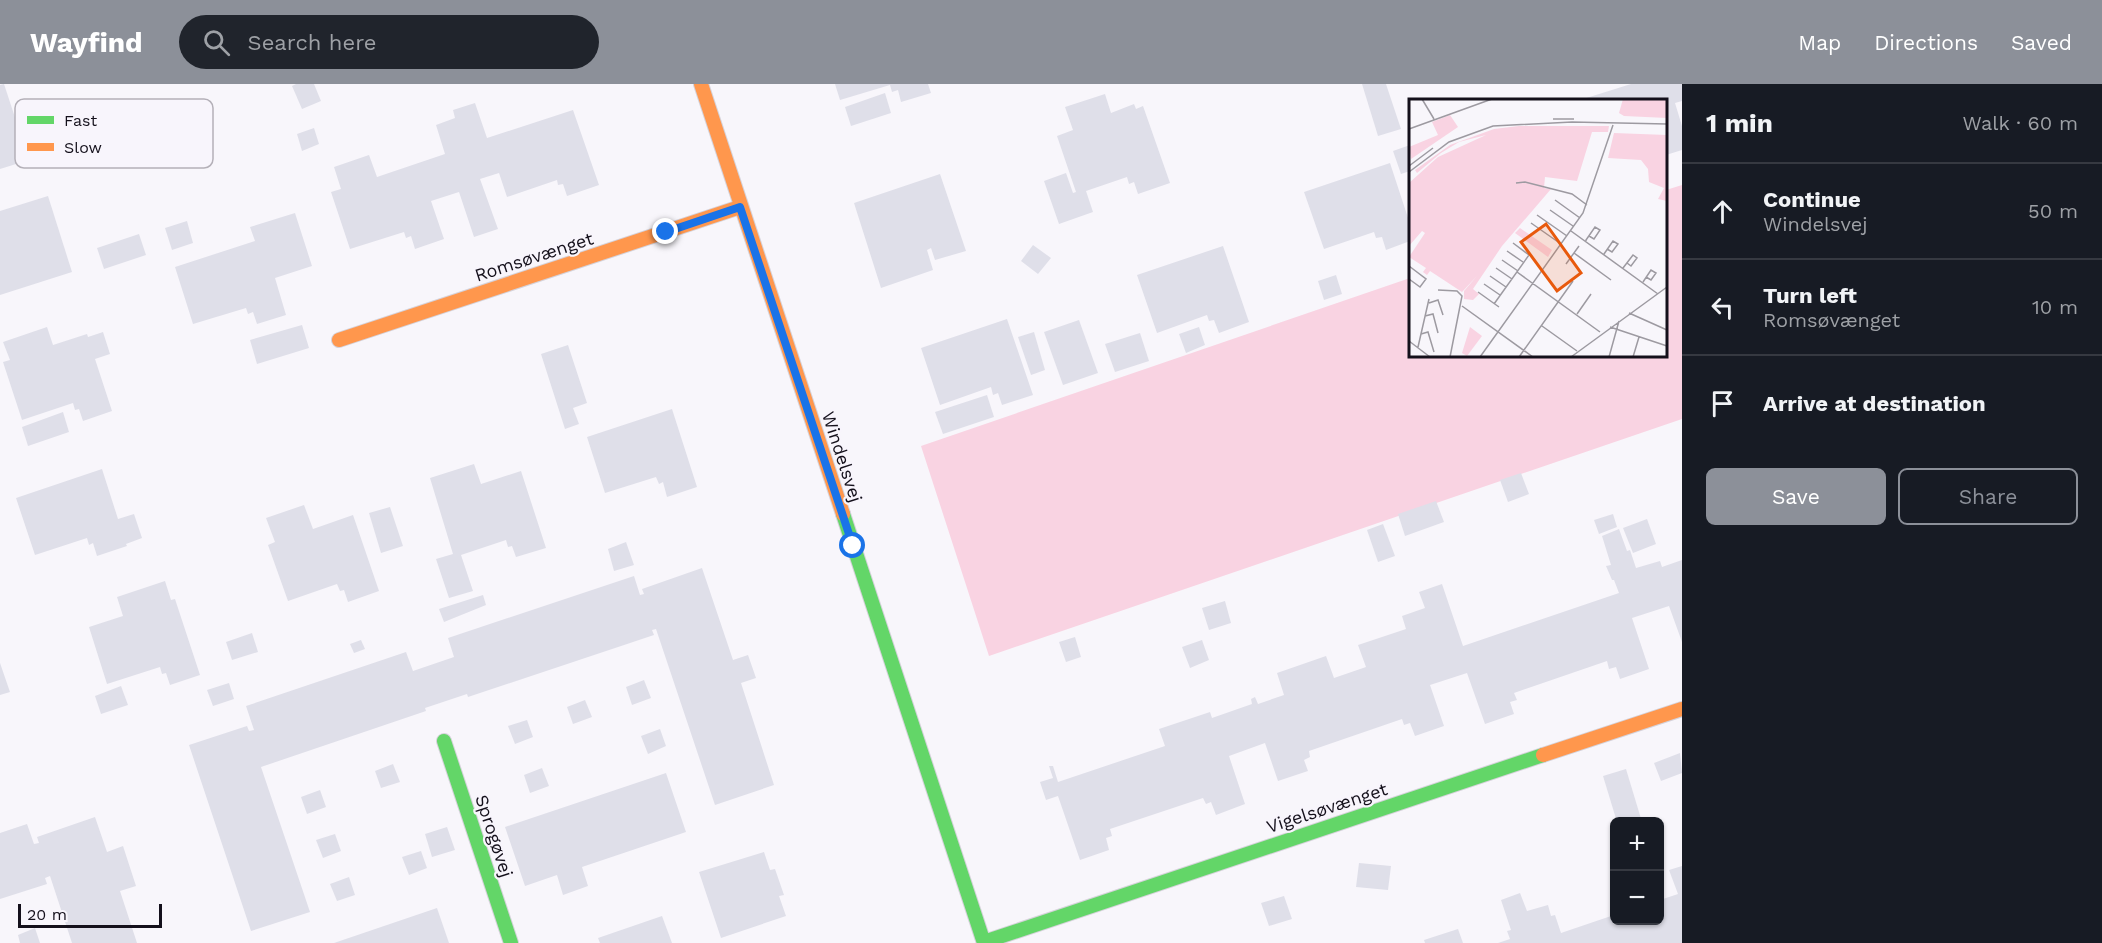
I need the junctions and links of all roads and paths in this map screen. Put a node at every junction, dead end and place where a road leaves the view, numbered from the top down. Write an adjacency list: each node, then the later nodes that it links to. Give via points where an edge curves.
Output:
1 (700, 84): 2 (street, Windelsvej)
2 (740, 207): 3 (street, Romsøvænget); 6 (street, Windelsvej)
3 (339, 340)
4 (1682, 708): 6 (street, Vigelsøvænget)
5 (444, 741): 7 (street, Sprogøvej)
6 (984, 942)
7 (511, 943)

